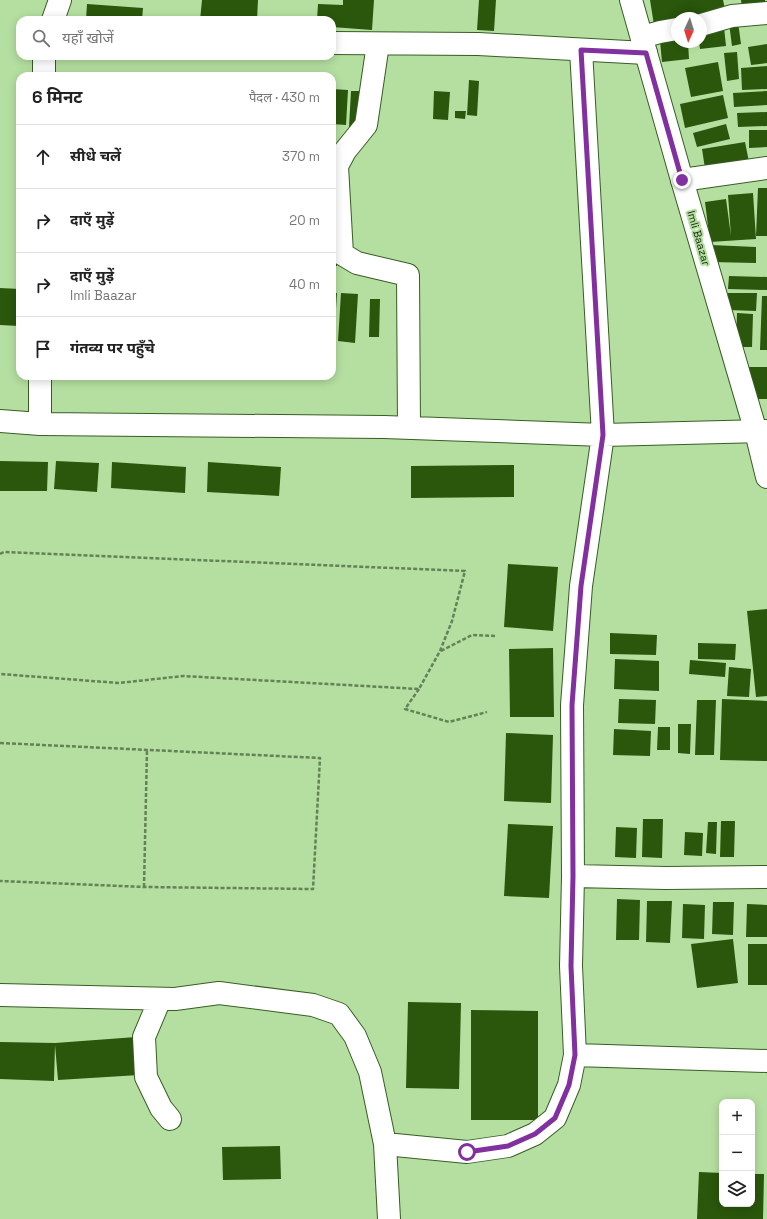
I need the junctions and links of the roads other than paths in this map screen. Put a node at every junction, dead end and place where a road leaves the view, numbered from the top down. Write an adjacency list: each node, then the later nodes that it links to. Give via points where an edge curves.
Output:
1 (60, 0): 5 (street)
2 (631, 0): 10 (street, Imli Baazar)
3 (731, 8): 4 (street); 6 (street)
4 (767, 13)
5 (54, 16)
6 (707, 22)
7 (671, 30): 10 (street, via 660,32)
8 (336, 43): 9 (street)
9 (378, 44): 11 (street, via 478,44); 19 (street, via 366,125 345,151 337,166 342,254 357,263 408,276)
10 (644, 45): 11 (street); 15 (street, Imli Baazar)
11 (581, 50): 21 (street)
12 (44, 60): 13 (street)
13 (44, 72)
14 (767, 168): 15 (street)
15 (682, 180): 20 (street, Imli Baazar)
16 (40, 380): 18 (street)
17 (0, 421): 18 (street)
18 (40, 424): 19 (street)
19 (409, 428): 21 (street)
20 (761, 431): 21 (street); 22 (street, Imli Baazar)
21 (603, 435): 23 (street, via 581,586 572,705)
22 (767, 477)
23 (573, 876): 24 (street); 27 (street, via 571,966)
24 (767, 877)
25 (0, 996): 26 (street)
26 (160, 999): 29 (street, via 144,1037 146,1077 161,1108); 30 (street, via 219,993 313,1005 339,1014 355,1036 370,1072)
27 (575, 1055): 28 (street); 30 (street, via 569,1085 555,1118 535,1134 508,1146 467,1152)
28 (767, 1061)
29 (170, 1119)
30 (385, 1144): 31 (street)
31 (389, 1219)

